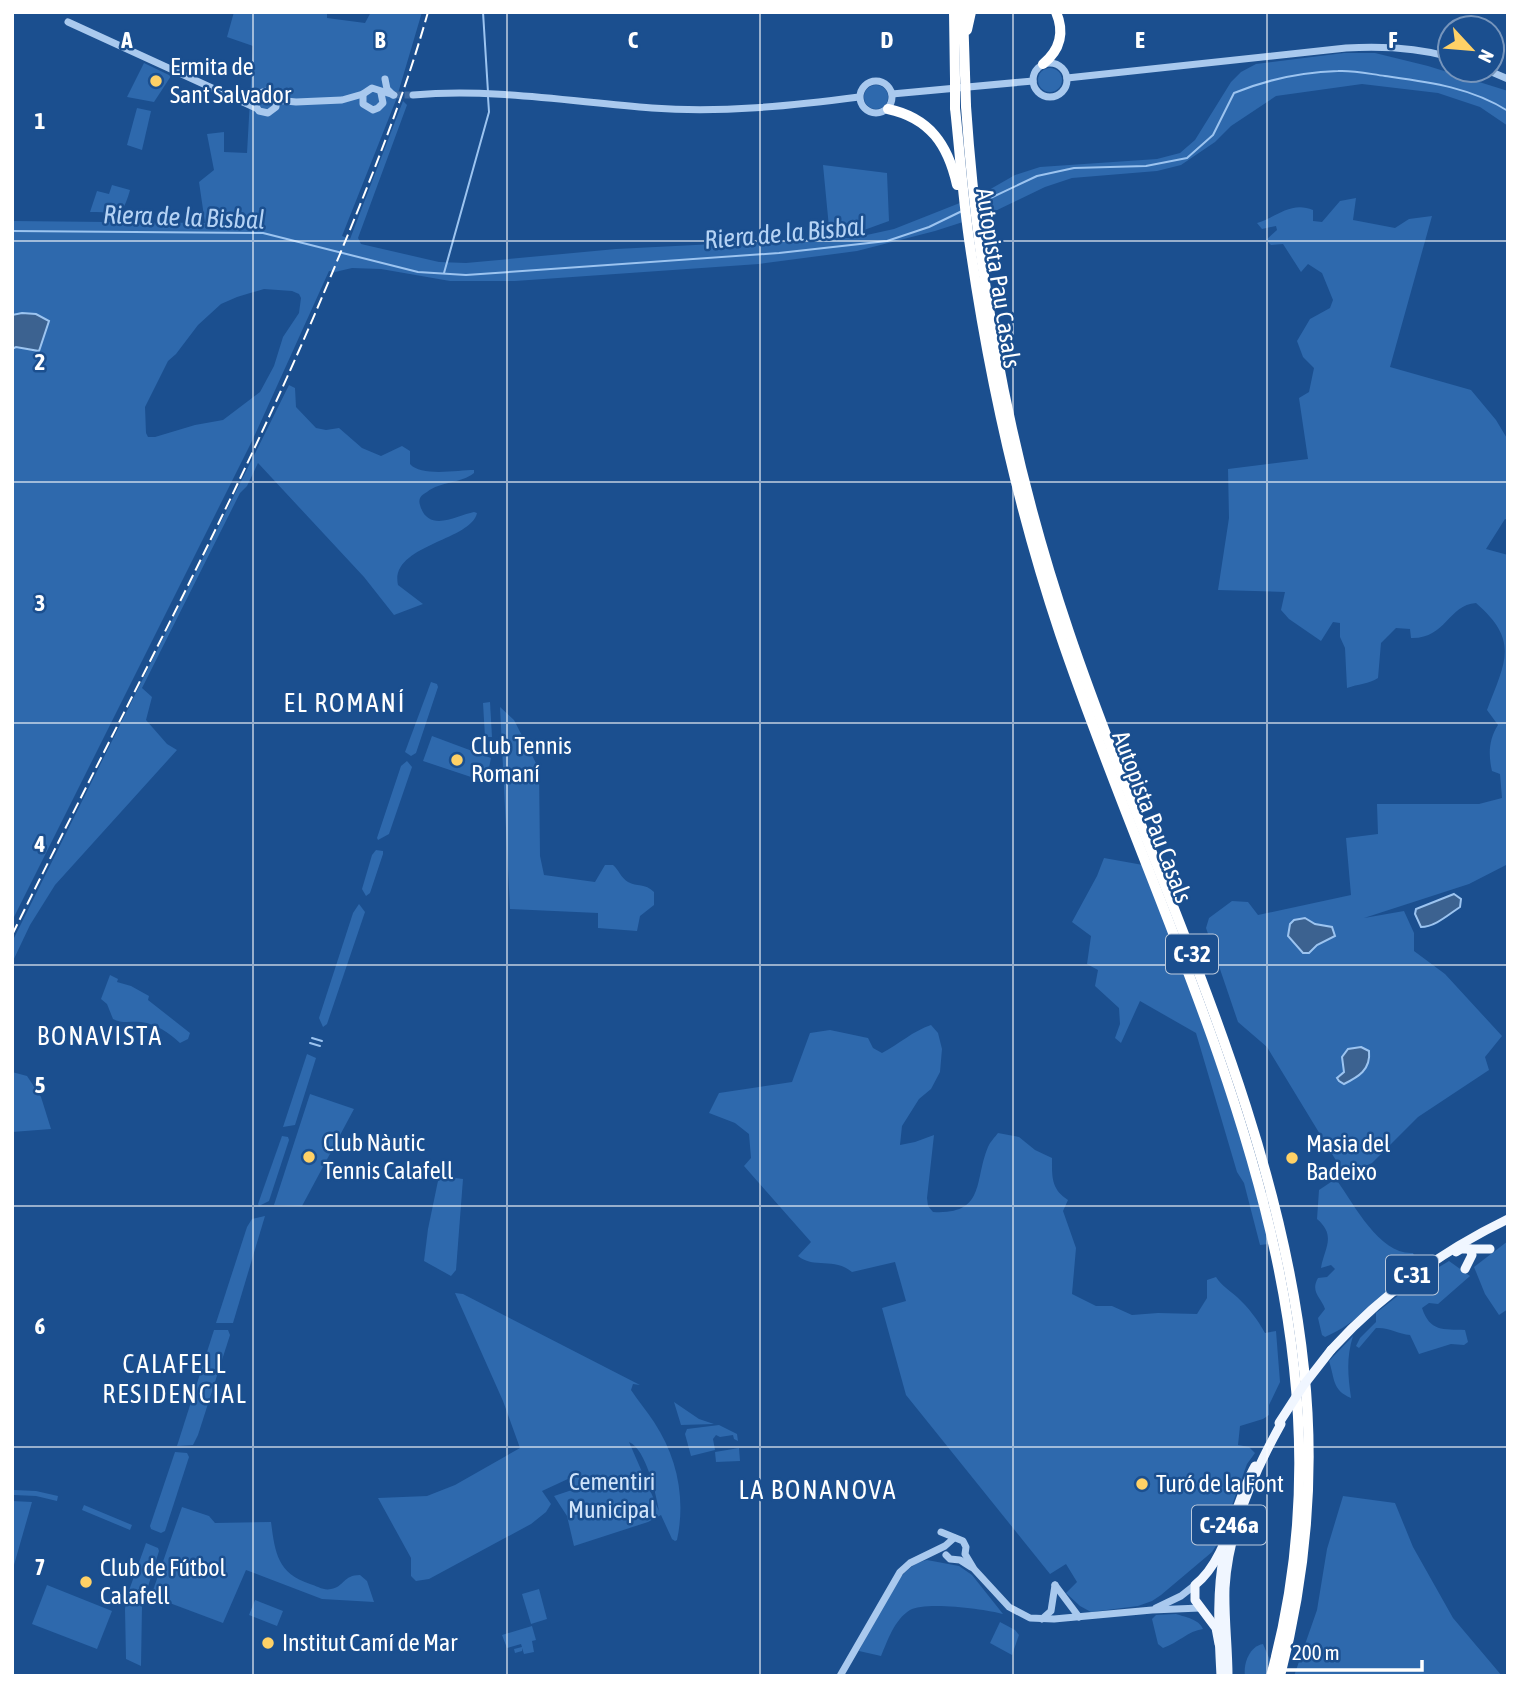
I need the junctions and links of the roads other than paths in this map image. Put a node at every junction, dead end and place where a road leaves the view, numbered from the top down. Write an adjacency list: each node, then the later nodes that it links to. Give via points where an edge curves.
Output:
1 (954, 12): 9 (highway, Autopista Pau Casals / C-32)
2 (963, 12): 6 (highway, Autopista Pau Casals / C-32)
3 (971, 12): 6 (highway)
4 (1056, 12): 8 (highway, via 1060,40)
5 (68, 22): 18 (street)
6 (963, 44): 9 (highway, Autopista Pau Casals / C-32)
7 (1436, 53): 10 (street, via 1381,46 1346,48)
8 (1044, 64): 10 (street, via 1056,64); 11 (street)
9 (960, 76): 24 (highway, Autopista Pau Casals / C-32, bridge, via 966,106); 24 (highway, Autopista Pau Casals / C-32, bridge, via 955,108)
10 (1067, 78): 11 (street, via 1063,90 1050,97 1038,92)
11 (1033, 81): 14 (street)
12 (379, 93): 12 (street, via 385,79 394,95); 13 (street); 21 (street, via 376,109)
13 (363, 94): 19 (street); 21 (street)
14 (892, 94): 17 (street, via 887,85 874,81 864,86); 23 (street)
15 (258, 95): 18 (street); 20 (street, via 267,91); 22 (street)
16 (413, 95): 17 (street, via 528,95 653,108 729,110)
17 (859, 97): 23 (street, via 869,113)
18 (238, 98): 22 (street)
19 (342, 100): 20 (street); 21 (street)
20 (276, 103): 22 (street, via 268,113)
21 (363, 104)
22 (256, 108)
23 (888, 109): 24 (highway, via 922,122 948,153)
24 (965, 189): 25 (highway, Autopista Pau Casals / C-32); 25 (highway, Autopista Pau Casals / C-32, via 967,230)
25 (975, 249): 47 (highway, Autopista Pau Casals / C-32, via 1001,421 1024,515 1106,760 1218,1052 1279,1268 1295,1367 1300,1461 1292,1575); 48 (highway, Autopista Pau Casals / C-32, via 1045,556 1099,717 1219,1028 1264,1172 1287,1267 1304,1370 1309,1464 1302,1562)
26 (1508, 1221): 29 (main road, C-31); 31 (main road, C-31, via 1411,1276)
27 (1470, 1249): 28 (main road); 29 (main road); 30 (main road)
28 (1490, 1249)
29 (1444, 1257): 31 (main road, C-31, via 1380,1305)
30 (1465, 1269)
31 (1332, 1351): 32 (main road, C-31, bridge)
32 (1280, 1423): 33 (main road, C-31); 34 (main road, C-31)
33 (1257, 1463): 37 (main road, C-246a, via 1216,1562); 38 (main road, C-31, via 1228,1536)
34 (1233, 1545): 38 (main road); 43 (main road, C-31, via 1225,1588)
35 (946, 1548): 36 (street, via 950,1559); 36 (street, via 942,1532 965,1544); 44 (street, via 911,1563 895,1577)
36 (962, 1557): 42 (street, C-246a, via 1009,1607)
37 (1196, 1585): 38 (main road, via 1212,1587); 39 (main road, via 1195,1601); 40 (street, C-246a)
38 (1219, 1597): 39 (main road, via 1215,1604); 43 (main road)
39 (1200, 1608): 40 (street, C-246a); 43 (main road, via 1216,1628)
40 (1152, 1610): 41 (street, C-246a)
41 (1079, 1617): 42 (street, C-246a); 42 (street, via 1055,1585 1051,1611)
42 (1041, 1619)
43 (1223, 1647): 45 (main road, C-31); 46 (main road, C-31)
44 (840, 1676)
45 (1221, 1676)
46 (1228, 1676)
47 (1271, 1676)
48 (1280, 1676)

